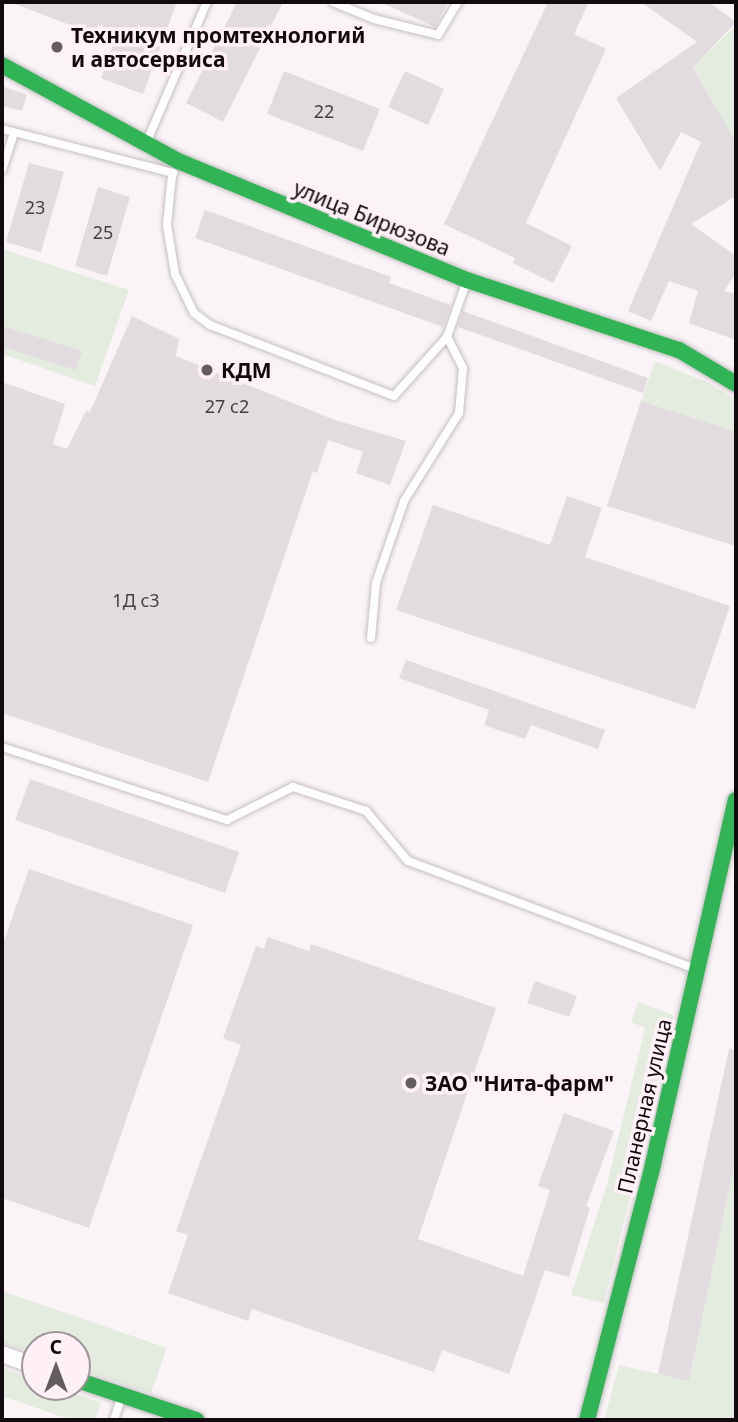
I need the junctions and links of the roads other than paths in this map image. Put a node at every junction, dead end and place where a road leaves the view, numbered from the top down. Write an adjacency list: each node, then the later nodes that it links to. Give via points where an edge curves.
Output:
1 (207, 2): 7 (lane)
2 (333, 2): 3 (lane, via 374,19 438,35)
3 (458, 2)
4 (2, 65): 7 (main road, улица Бирюзова)
5 (2, 129): 6 (lane)
6 (14, 133): 8 (lane); 9 (lane)
7 (146, 144): 8 (main road, улица Бирюзова)
8 (175, 168): 10 (main road, улица Бирюзова); 11 (lane, via 167,225 175,274 194,313 210,325 394,396)
9 (2, 170)
10 (467, 280): 11 (lane); 12 (main road, улица Бирюзова, via 678,350)
11 (447, 337): 13 (lane, via 463,368 459,414 404,501 376,583)
12 (736, 384)
13 (371, 638)
14 (2, 747): 16 (lane, via 227,820 293,788 330,799 366,811 408,861)
15 (736, 800): 16 (main road, Планерная улица)
16 (698, 970): 23 (main road, Планерная улица)
17 (2, 1354): 18 (street)
18 (21, 1361)
19 (91, 1385): 20 (main road)
20 (122, 1396): 21 (main road); 22 (lane)
21 (187, 1419)
22 (114, 1420)
23 (587, 1420)

